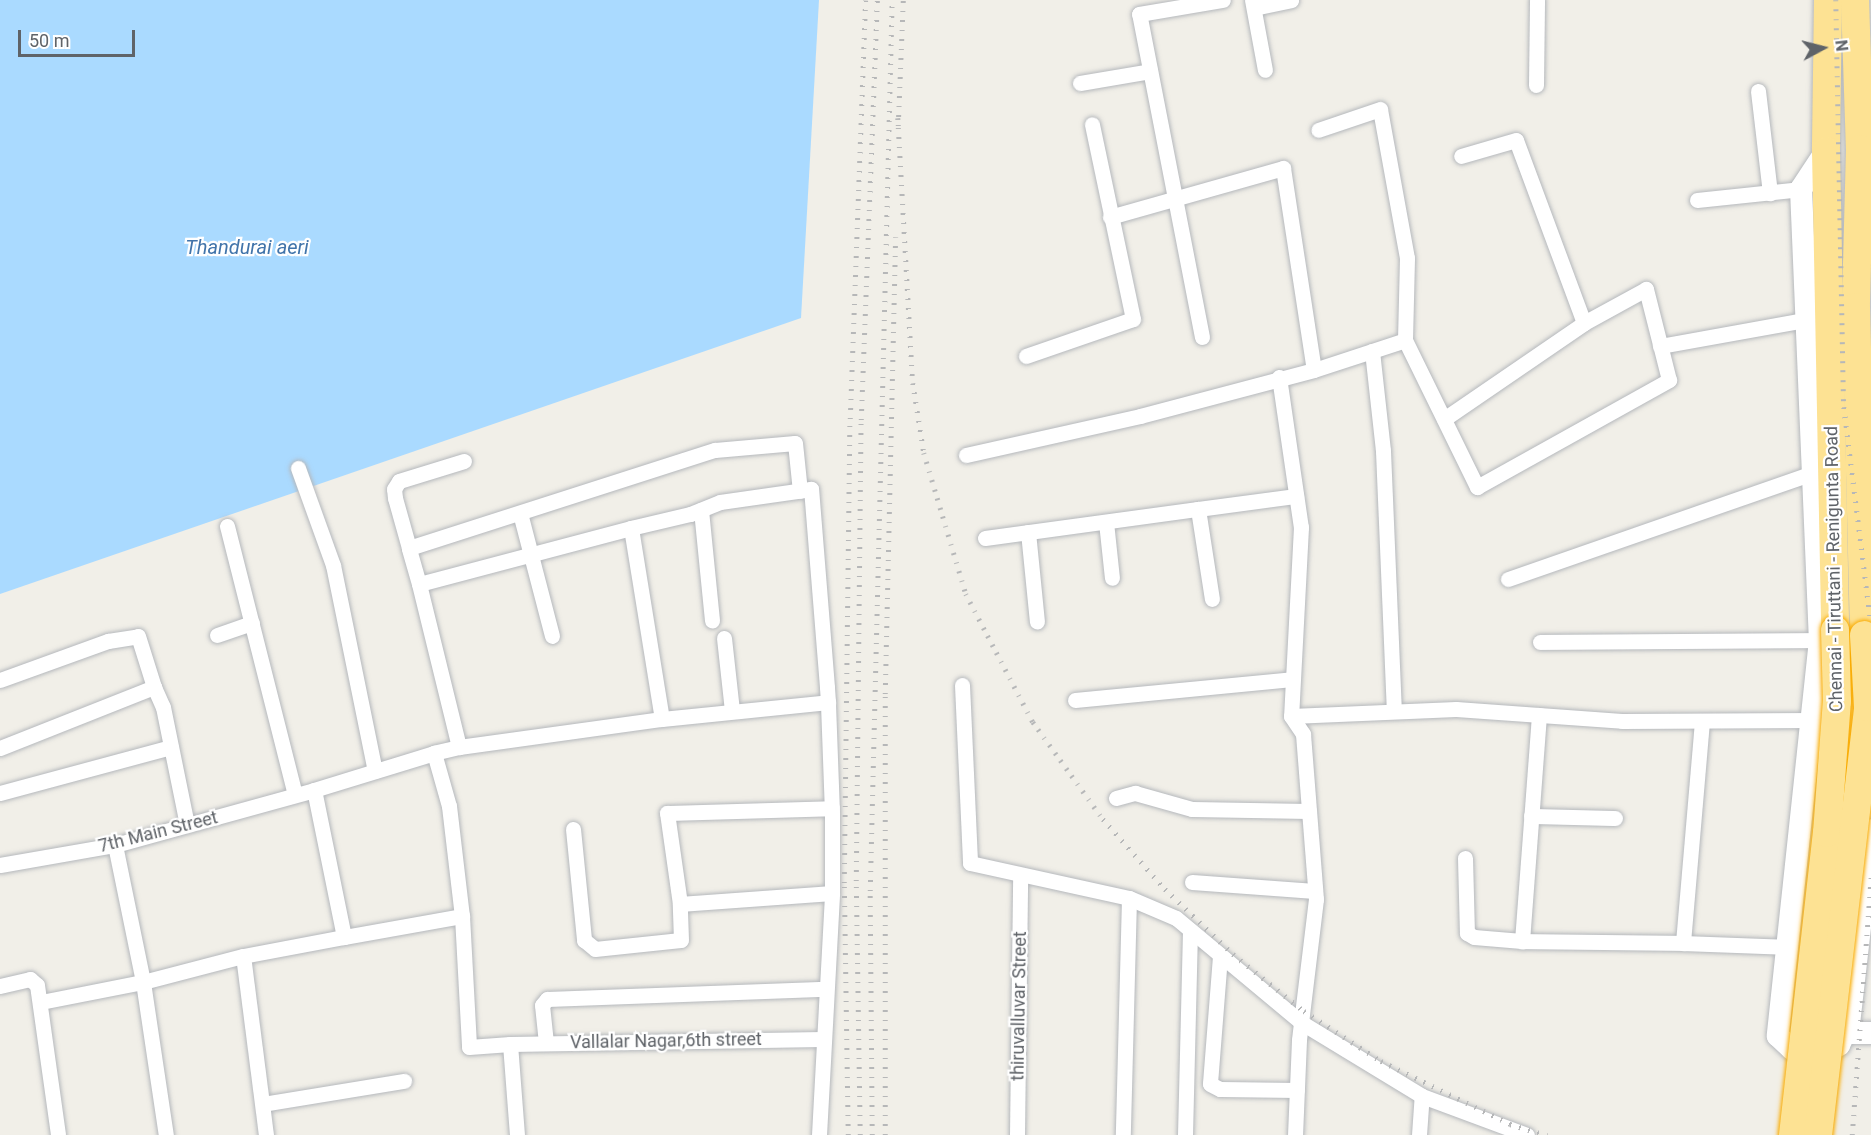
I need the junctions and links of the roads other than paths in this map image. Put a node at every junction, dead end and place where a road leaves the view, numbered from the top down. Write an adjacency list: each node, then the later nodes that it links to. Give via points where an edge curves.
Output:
1 (1222, 0): 9 (street, via 1139,14)
2 (1291, 0): 6 (street)
3 (1537, 0): 11 (street)
4 (1828, 0): 16 (highway, Chennai - Tiruttani - Renigunta Road)
5 (1855, 0): 7 (highway, Chennai - Tiruttani - Renigunta Road)
6 (1253, 4): 8 (street)
7 (1864, 45): 15 (highway, Chennai - Tiruttani - Renigunta Road)
8 (1264, 70)
9 (1150, 71): 10 (street); 20 (street)
10 (1080, 83)
11 (1536, 85)
12 (1758, 91): 19 (street)
13 (1092, 124): 23 (street)
14 (1318, 130): 27 (street, via 1380,109 1407,258)
15 (1860, 149): 22 (street); 134 (highway, Chennai - Tiruttani - Renigunta Road, bridge, via 1856,307 1868,707)
16 (1826, 151): 18 (street); 58 (highway, Chennai - Tiruttani - Renigunta Road)
17 (1461, 156): 25 (street, via 1516,140)
18 (1802, 189): 19 (street); 24 (street)
19 (1770, 193): 21 (street)
20 (1175, 197): 23 (street); 26 (street); 31 (street, via 1282,168)
21 (1697, 200)
22 (1871, 207)
23 (1110, 217): 30 (street, via 1133,319)
24 (1810, 319): 28 (street); 37 (street)
25 (1584, 323): 28 (street, via 1646,289); 33 (street)
26 (1202, 337)
27 (1405, 340): 29 (street); 33 (street)
28 (1660, 346): 33 (street, via 1669,380 1477,487)
29 (1372, 351): 31 (street); 69 (street, via 1383,451)
30 (1026, 356)
31 (1314, 370): 32 (street)
32 (1279, 377): 34 (street, via 1140,416); 39 (street)
33 (1444, 419)
34 (966, 455)
35 (464, 461): 48 (street, via 399,481 394,489 395,498)
36 (298, 468): 79 (street, via 336,577)
37 (1816, 472): 51 (street); 58 (street)
38 (800, 491): 41 (street, via 720,502); 42 (street, via 795,443 715,450); 67 (street, via 811,489)
39 (1296, 496): 40 (street); 62 (street, via 1301,527)
40 (1198, 509): 43 (street); 53 (street)
41 (701, 510): 45 (street); 54 (street)
42 (520, 513): 48 (street); 49 (street)
43 (1106, 522): 46 (street); 50 (street)
44 (227, 526): 56 (street)
45 (631, 528): 49 (street); 72 (street)
46 (1028, 532): 47 (street); 55 (street)
47 (985, 538)
48 (409, 548): 52 (street)
49 (533, 554): 52 (street); 59 (street)
50 (1112, 578)
51 (1508, 579)
52 (419, 584): 76 (street)
53 (1212, 599)
54 (712, 620)
55 (1037, 622)
56 (252, 624): 57 (street); 82 (street)
57 (217, 635)
58 (1828, 635): 61 (street); 73 (street); 133 (highway, Chennai - Tiruttani - Renigunta Road, bridge, via 1837,701 1827,833)
59 (552, 636)
60 (724, 638): 68 (street)
61 (1540, 642)
62 (1292, 679): 66 (street); 71 (street)
63 (0, 680): 65 (street, via 108,641 138,636)
64 (962, 685): 94 (street, via 970,863)
65 (154, 687): 75 (street); 77 (street)
66 (1075, 700)
67 (828, 702): 68 (street, 7th Main Street); 84 (street)
68 (732, 711): 72 (street, 7th Main Street)
69 (1394, 711): 70 (street, via 1456,709); 71 (street)
70 (1539, 715): 74 (street); 86 (street)
71 (1291, 716): 85 (street, via 1303,734)
72 (662, 719): 76 (street, 7th Main Street)
73 (1815, 720): 74 (street); 105 (street)
74 (1702, 721): 104 (street)
75 (171, 747): 81 (street); 88 (street)
76 (459, 747): 78 (street, 7th Main Street)
77 (0, 748)
78 (434, 753): 79 (street, 7th Main Street); 100 (street, via 449,806)
79 (375, 771): 80 (street, 7th Main Street)
80 (314, 790): 82 (street, 7th Main Street); 102 (street)
81 (0, 793)
82 (296, 795): 88 (street, 7th Main Street)
83 (1116, 798): 85 (street, via 1135,793 1192,809)
84 (832, 808): 97 (street); 99 (street, via 667,813)
85 (1309, 811): 96 (street)
86 (1531, 816): 87 (street); 103 (street)
87 (1615, 818)
88 (187, 825): 91 (street, 7th Main Street)
89 (573, 829): 99 (street, via 587,946 595,949 675,943 683,932)
90 (1871, 836): 113 (street, via 1850,1024)
91 (115, 845): 93 (street, 7th Main Street); 108 (street)
92 (1465, 858): 103 (street, via 1467,933)
93 (0, 865)
94 (1020, 877): 98 (street); 127 (street, thiruvalluvar Street)
95 (1192, 882): 96 (street)
96 (1315, 891): 112 (street)
97 (832, 893): 99 (street); 110 (street)
98 (1129, 898): 101 (street, via 1176,918); 128 (street)
99 (680, 904)
100 (462, 916): 102 (street); 117 (street, Vallalar Nagar,6th street, via 469,1047)
101 (1190, 932): 107 (street); 129 (street)
102 (344, 937): 106 (street)
103 (1522, 941): 104 (street)
104 (1683, 943): 105 (street)
105 (1790, 946): 113 (street, via 1778,1036 1792,1049 1817,1054 1839,1045)
106 (243, 956): 108 (street); 121 (street)
107 (1220, 956): 112 (street); 119 (street, via 1210,1084 1220,1089)
108 (143, 982): 111 (street); 123 (street)
109 (0, 986): 111 (street, via 34,981)
110 (826, 989): 115 (street); 116 (street, via 552,998 542,1005)
111 (41, 1002): 122 (street)
112 (1302, 1023): 119 (street); 120 (street)
113 (1845, 1033): 114 (street)
114 (1871, 1033)
115 (823, 1039): 116 (street, Vallalar Nagar,6th street); 126 (street)
116 (546, 1043): 117 (street, Vallalar Nagar,6th street)
117 (510, 1044): 125 (street)
118 (404, 1081): 121 (street)
119 (1297, 1090): 130 (street)
120 (1422, 1096): 131 (street); 132 (street)
121 (263, 1104): 124 (street)
122 (58, 1135)
123 (166, 1135)
124 (266, 1135)
125 (517, 1135)
126 (819, 1135)
127 (1017, 1135)
128 (1123, 1135)
129 (1185, 1135)
130 (1295, 1135)
131 (1419, 1135)
132 (1527, 1135)
133 (1793, 1135)
134 (1818, 1135)

